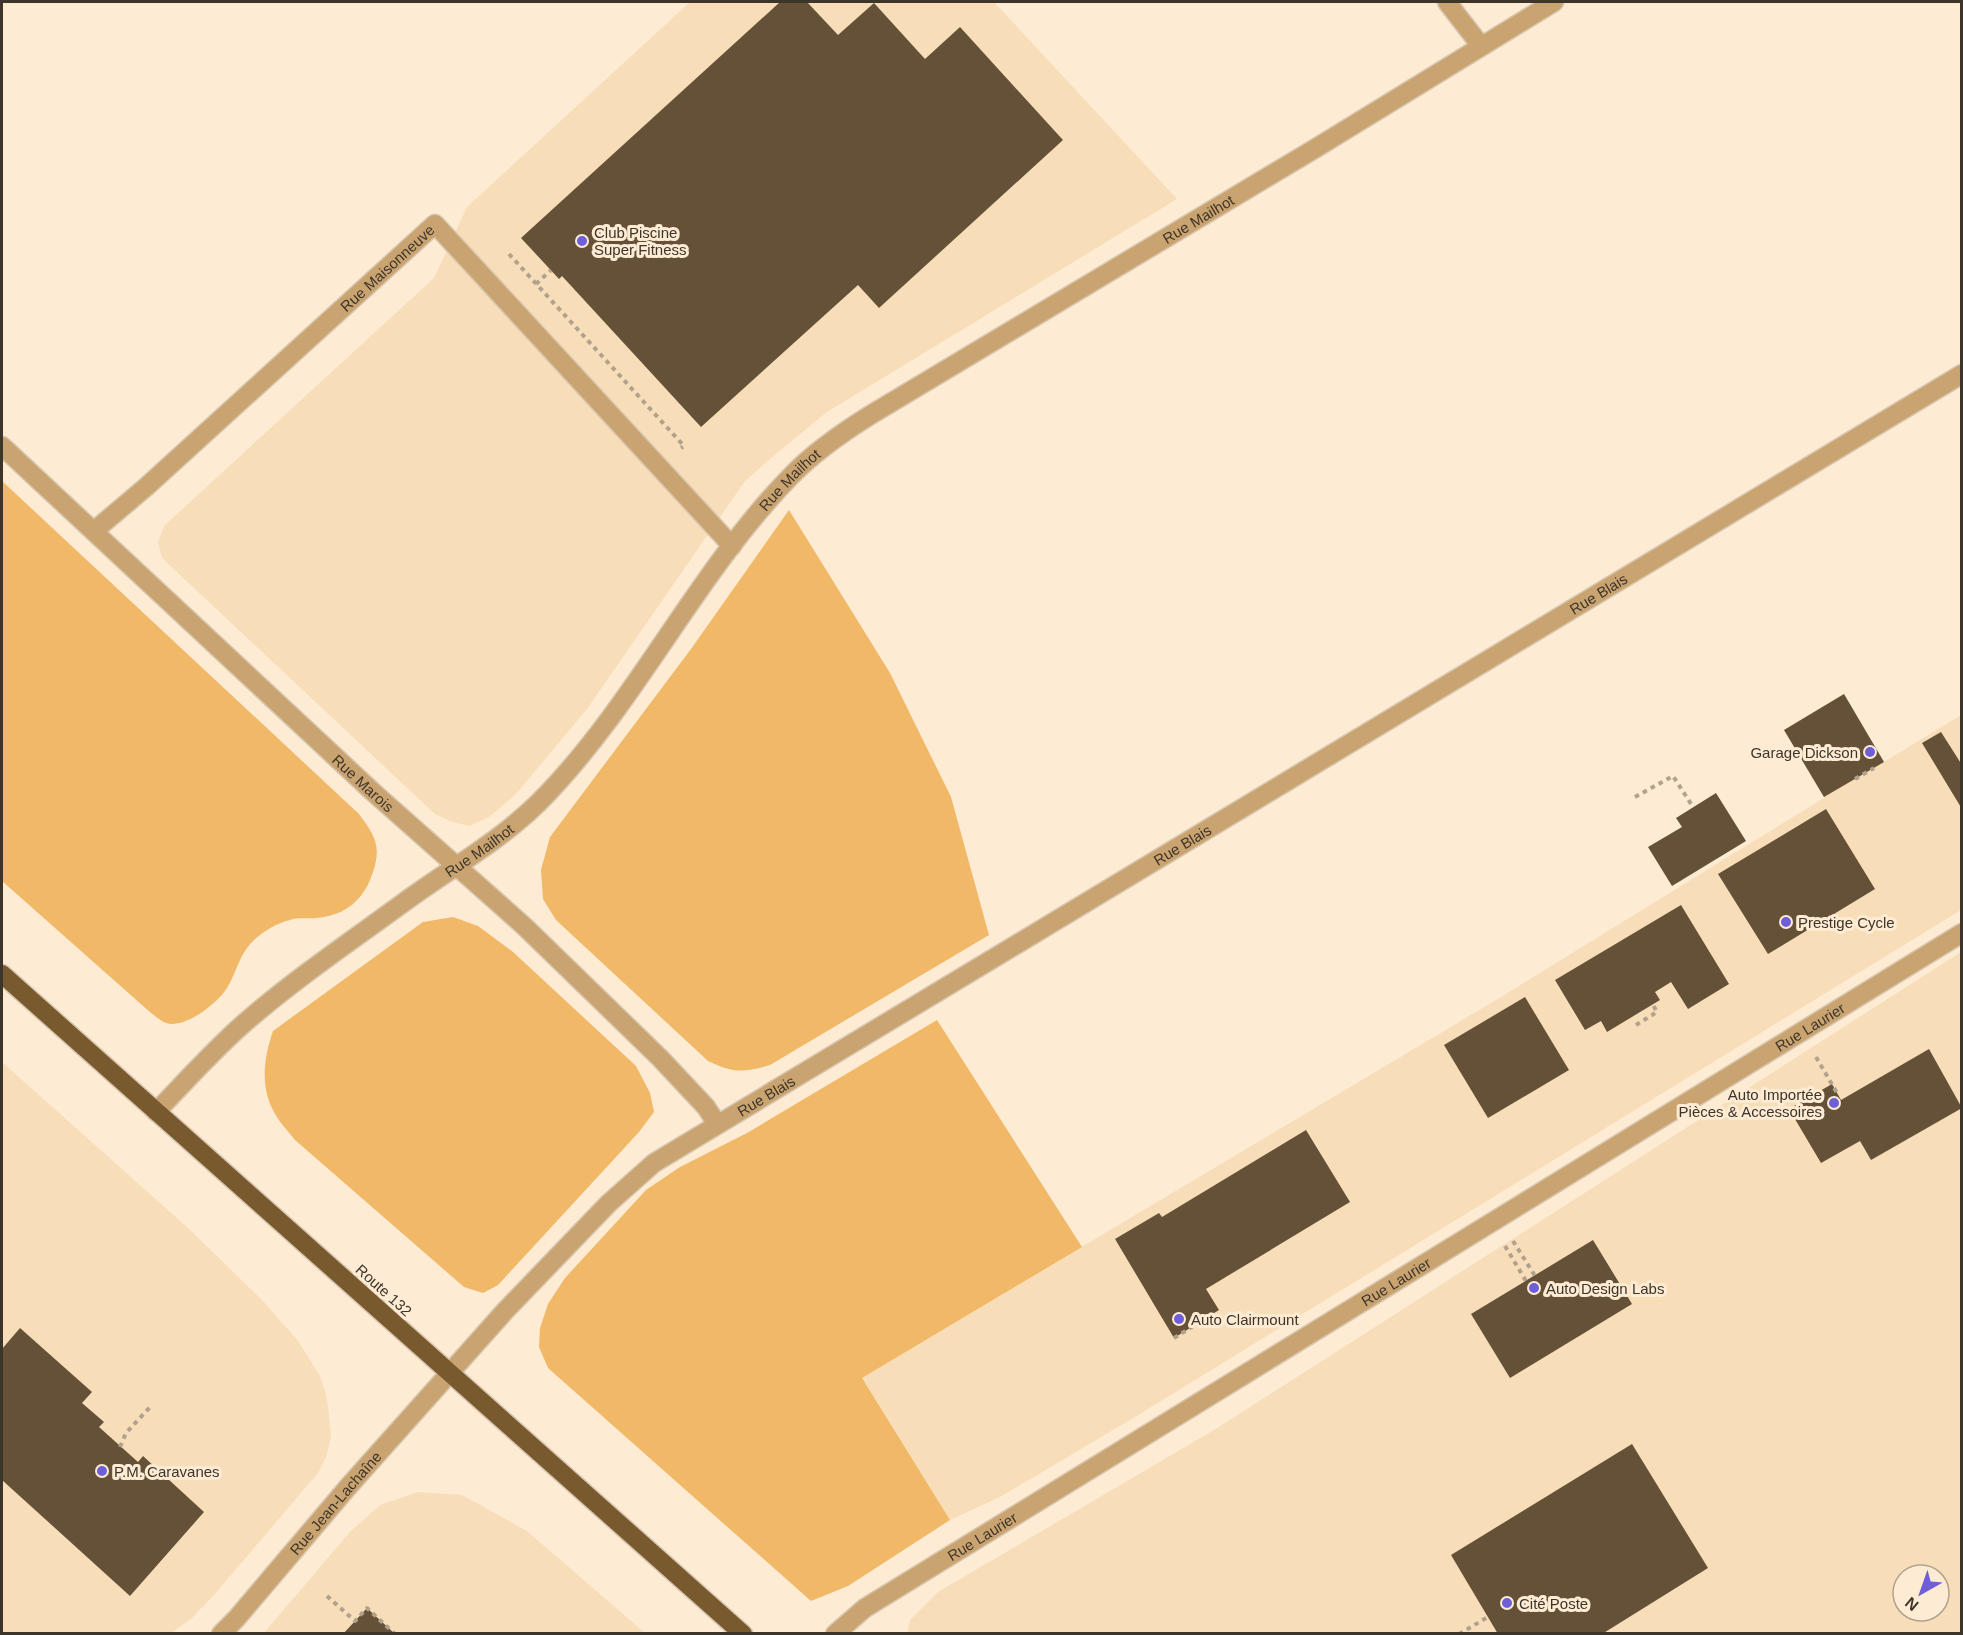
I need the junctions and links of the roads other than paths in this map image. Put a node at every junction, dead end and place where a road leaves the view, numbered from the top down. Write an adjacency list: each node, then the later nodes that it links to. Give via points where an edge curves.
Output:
1 (1446, 2): 3 (street)
2 (1554, 2): 3 (street, Rue Mailhot)
3 (1480, 46): 7 (street, Rue Mailhot, via 841,434 793,474)
4 (1962, 374): 12 (street, Rue Blais)
5 (2, 446): 6 (street, Rue Marois)
6 (94, 531): 7 (street, Rue Maisonneuve, via 435,224); 8 (street, Rue Marois)
7 (732, 546): 8 (street, Rue Mailhot, via 580,757 518,822)
8 (456, 866): 11 (street, Rue Mailhot, via 279,994 239,1028); 12 (street, Rue Marois, via 660,1058)
9 (1962, 933): 16 (street, Rue Laurier, via 865,1608)
10 (2, 974): 11 (highway, Route 132)
11 (156, 1112): 13 (highway, Route 132)
12 (717, 1124): 13 (street, Rue Blais, via 654,1163 609,1203)
13 (450, 1373): 14 (street, Rue Jean-Lachaîne); 15 (highway, Route 132)
14 (220, 1634)
15 (743, 1634)
16 (835, 1634)

